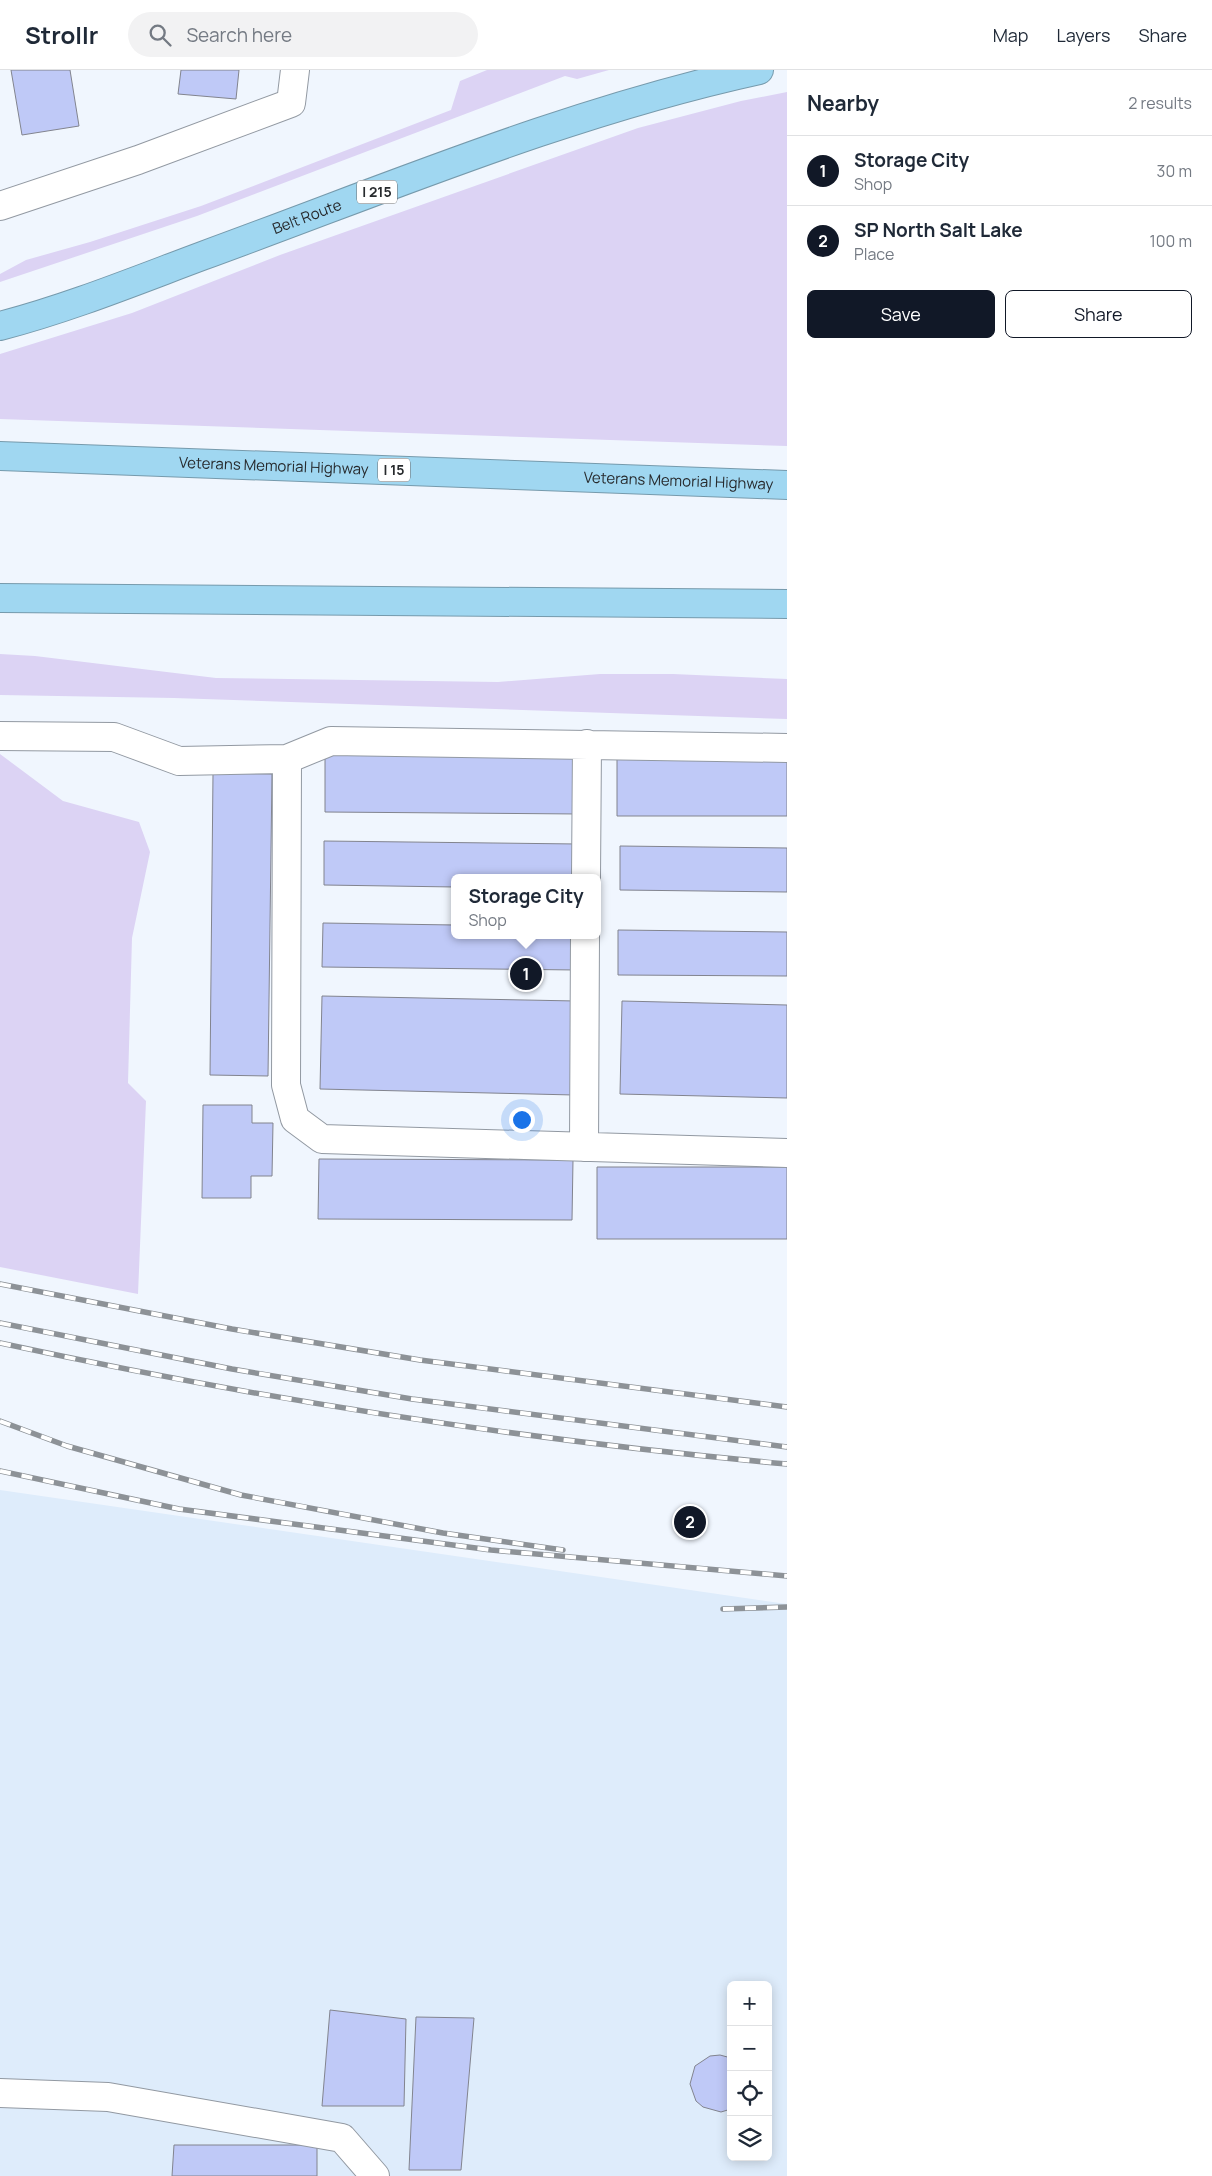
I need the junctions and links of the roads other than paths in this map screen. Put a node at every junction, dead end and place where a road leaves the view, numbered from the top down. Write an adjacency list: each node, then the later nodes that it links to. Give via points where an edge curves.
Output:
1 (295, 70): 3 (lane, via 291,104)
2 (759, 70): 4 (highway, Belt Route / I 215, via 613,108 538,132 117,288)
3 (0, 206)
4 (0, 326)
5 (0, 456): 6 (highway, Veterans Memorial Highway / I 15)
6 (787, 484)
7 (0, 598): 8 (highway)
8 (787, 604)
9 (0, 736): 12 (lane, via 114,737 178,761)
10 (586, 744): 11 (lane); 12 (lane, via 331,741); 13 (lane)
11 (787, 748)
12 (287, 759): 15 (lane, via 286,1085 295,1119 322,1139)
13 (586, 874)
14 (585, 939): 15 (lane)
15 (584, 1147): 16 (lane)
16 (787, 1153)
17 (0, 2093): 18 (lane, via 108,2097 342,2138)
18 (375, 2176)

